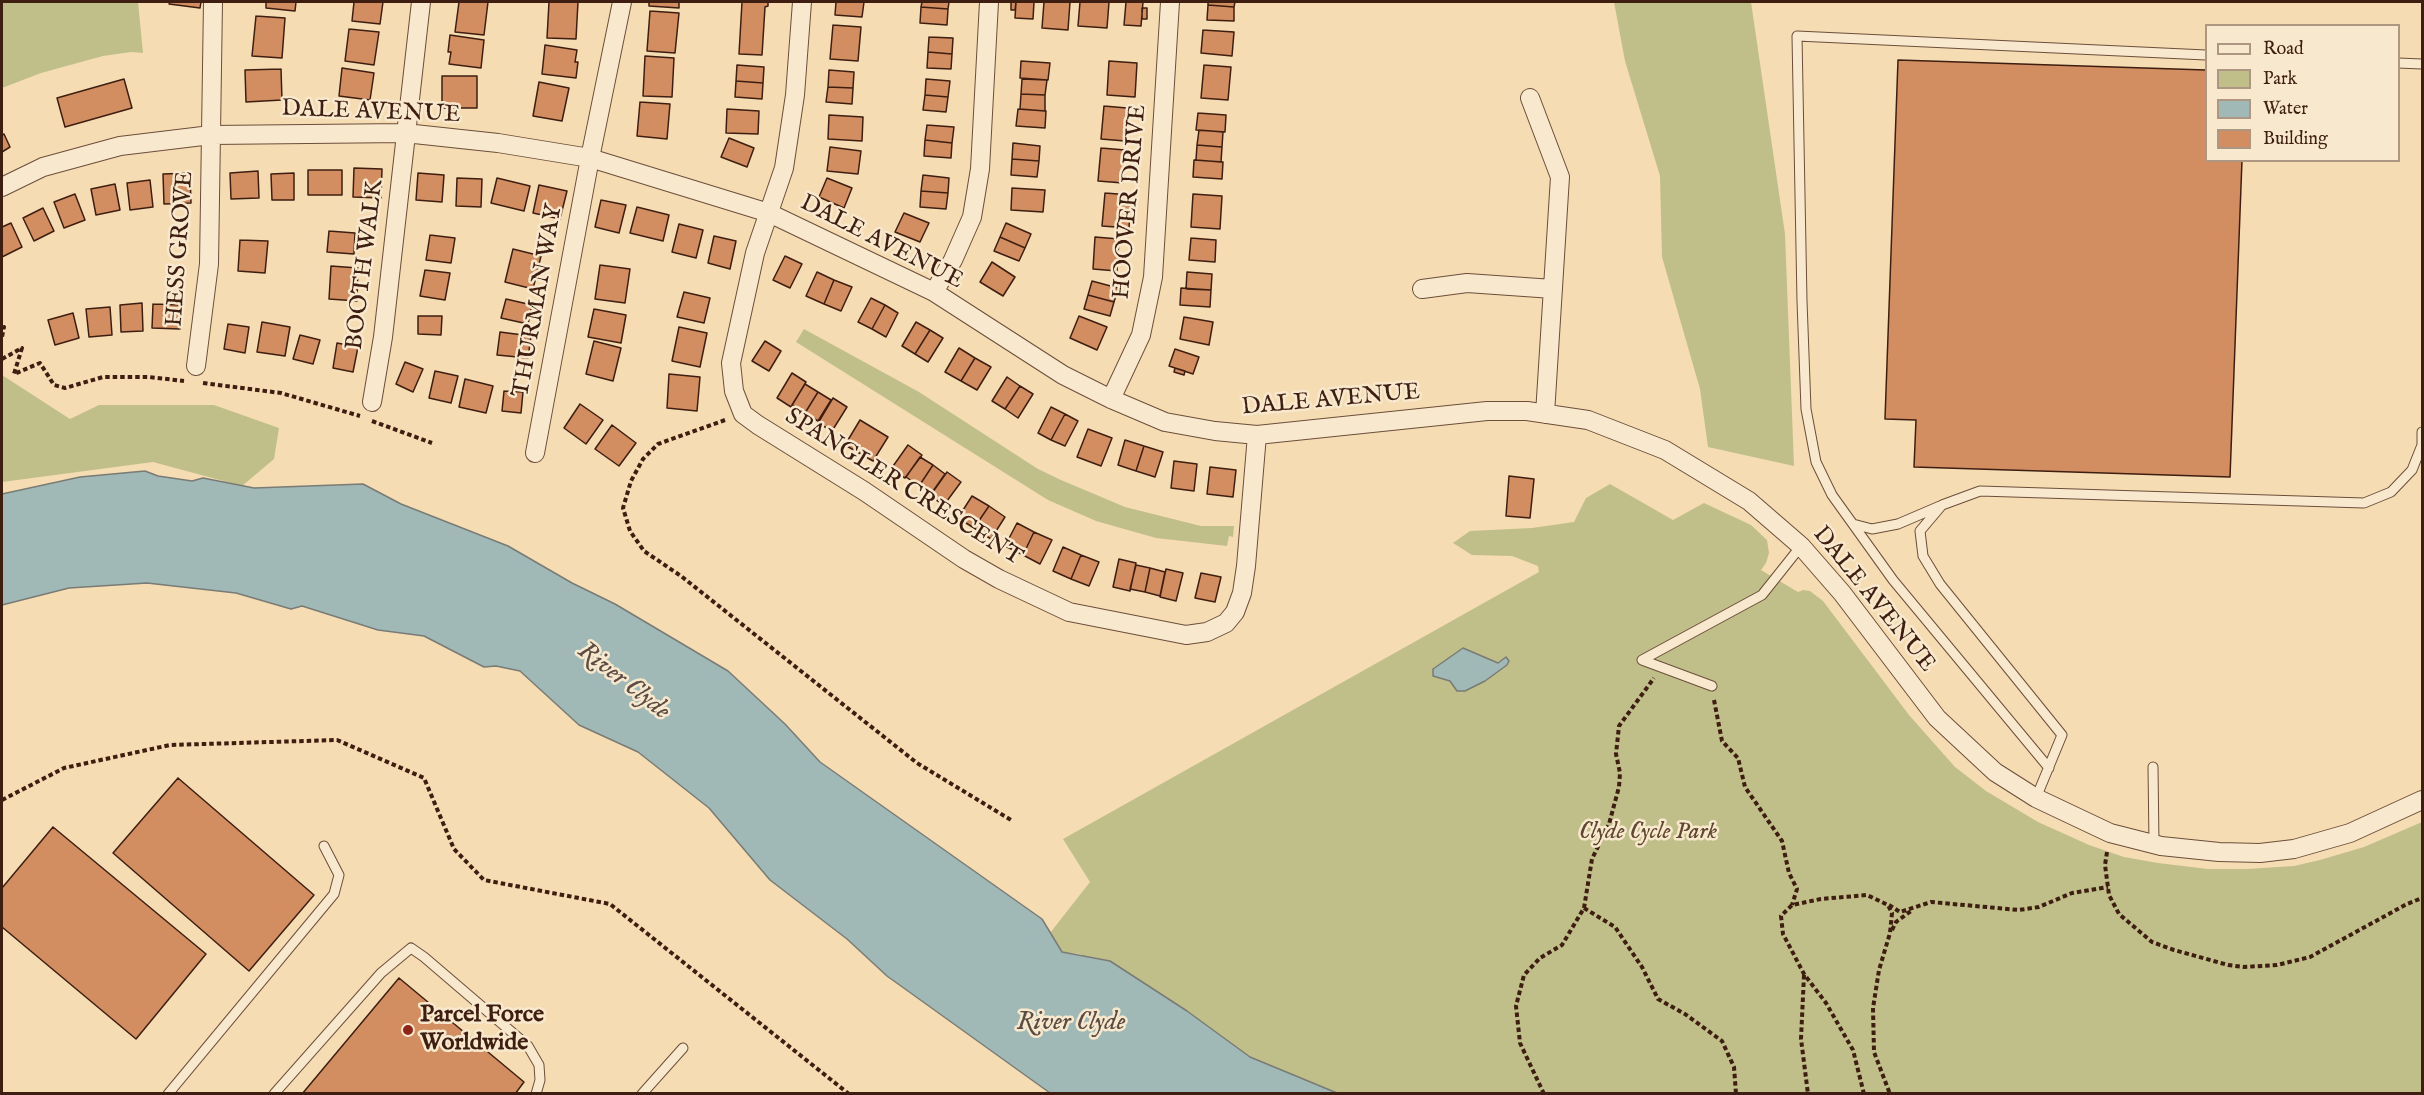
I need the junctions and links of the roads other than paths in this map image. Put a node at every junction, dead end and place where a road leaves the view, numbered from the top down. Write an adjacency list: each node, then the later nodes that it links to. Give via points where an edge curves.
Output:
1 (213, 2): 12 (street, HESS GROVE)
2 (421, 2): 11 (street, BOOTH WALK)
3 (622, 2): 13 (street, THURMAN WAY)
4 (802, 2): 15 (street, via 795,95 784,168)
5 (989, 2): 18 (street, via 980,169 972,217)
6 (1170, 2): 20 (street, HOOVER DRIVE, via 1154,277 1142,335)
7 (2205, 55): 27 (lane, via 1797,36 1806,409 1816,462 1832,495)
8 (2400, 63): 9 (lane)
9 (2422, 64)
10 (1530, 98): 17 (street, via 1560,177)
11 (405, 133): 12 (street, DALE AVENUE); 13 (street, DALE AVENUE, via 498,142); 21 (street, BOOTH WALK, via 383,337)
12 (211, 135): 14 (street, DALE AVENUE, via 120,146 43,167); 19 (street, HESS GROVE, via 209,264)
13 (590, 158): 15 (street, DALE AVENUE); 25 (street, THURMAN WAY)
14 (2, 187)
15 (769, 213): 18 (street, DALE AVENUE); 24 (street, SPANGLER CRESCENT, via 755,253 731,363 734,392 743,414 964,559 1069,612 1186,635 1207,632 1226,623 1242,593)
16 (1422, 289): 17 (street, via 1467,283)
17 (1553, 289): 22 (street)
18 (934, 292): 20 (street, DALE AVENUE, via 1063,375)
19 (196, 366)
20 (1111, 399): 24 (street, DALE AVENUE, via 1165,422)
21 (372, 402)
22 (1545, 414): 24 (street, DALE AVENUE, via 1487,411); 28 (street, DALE AVENUE, via 1588,420 1665,450 1749,501)
23 (2422, 432): 26 (lane, via 2422,444 2412,470 2391,492 2364,502 1980,491)
24 (1257, 435)
25 (535, 453)
26 (1942, 505): 27 (lane, via 1898,524 1872,529); 31 (lane, via 1920,531 1923,556 1940,584 2062,735)
27 (1853, 524): 31 (lane, via 1893,580)
28 (1801, 546): 29 (lane, via 1762,595 1642,660); 32 (street, DALE AVENUE, via 1842,593 1937,718 1995,772)
29 (1712, 686)
30 (2153, 767): 34 (lane)
31 (2049, 768): 32 (lane)
32 (2036, 798): 34 (street, DALE AVENUE, via 2110,833)
33 (2422, 800): 34 (street, DALE AVENUE, via 2350,833 2294,849 2219,852)
34 (2154, 844)
35 (324, 846): 37 (lane, via 339,875 334,894)
36 (683, 1048): 40 (lane)
37 (168, 1094)
38 (274, 1094): 39 (lane, via 381,973 411,948 528,1046 539,1065)
39 (536, 1094)
40 (642, 1094)

